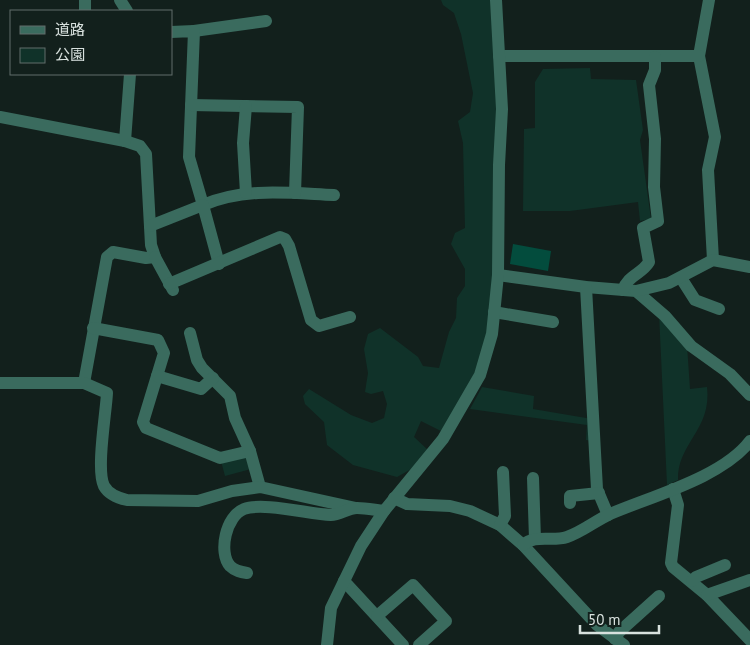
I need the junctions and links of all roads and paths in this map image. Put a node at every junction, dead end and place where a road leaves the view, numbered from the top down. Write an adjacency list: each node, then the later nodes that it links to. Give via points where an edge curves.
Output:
1 (496, 0): 6 (street)
2 (709, 0): 7 (street)
3 (266, 22): 4 (street)
4 (194, 31): 5 (street); 10 (street)
5 (172, 32)
6 (499, 56): 8 (street); 23 (street, via 502,110)
7 (700, 56): 8 (street); 20 (street, via 715,137 708,170)
8 (656, 57): 26 (street, via 649,86 658,220 643,228 647,266 630,277)
9 (130, 75): 13 (street)
10 (191, 105): 11 (street); 17 (street, via 189,157)
11 (246, 106): 14 (street, via 243,143); 15 (street, via 298,107)
12 (0, 117): 13 (street)
13 (125, 141): 18 (street, via 140,146 146,156)
14 (246, 193): 15 (street); 17 (street)
15 (295, 193): 16 (street)
16 (334, 195)
17 (203, 205): 18 (street); 21 (street)
18 (150, 226): 19 (street)
19 (155, 258): 21 (street, via 172,288); 32 (street, via 113,252 107,257)
20 (713, 260): 22 (street); 24 (street)
21 (219, 264): 30 (street, via 280,237 285,238 311,320 319,326)
22 (750, 267)
23 (498, 275): 25 (street); 29 (street)
24 (681, 278): 27 (street); 28 (street, via 695,300)
25 (586, 287): 26 (street); 45 (street)
26 (623, 290): 27 (street)
27 (636, 291): 38 (street, via 665,316 691,346)
28 (719, 309)
29 (494, 312): 31 (street); 46 (street, via 492,334 480,375 443,439)
30 (350, 317)
31 (553, 322)
32 (93, 328): 34 (street, via 158,340 164,353); 37 (street)
33 (190, 333): 35 (street, via 196,360)
34 (157, 376): 35 (street, via 201,389); 40 (street, via 143,422 146,428 220,458)
35 (213, 378): 40 (street, via 230,396 235,418)
36 (0, 383): 37 (street)
37 (84, 383): 43 (street, via 107,392 100,473 105,488 116,497 198,501)
38 (749, 390)
39 (750, 441): 44 (street, via 729,463)
40 (250, 451): 43 (street)
41 (503, 472): 51 (street, via 505,516)
42 (533, 478): 52 (street)
43 (260, 487): 48 (street)
44 (673, 489): 50 (street); 57 (street, via 678,505 671,563)
45 (598, 493): 47 (street, via 570,496); 50 (street)
46 (394, 498): 49 (street); 51 (street, via 406,504 450,506)
47 (570, 503)
48 (356, 508): 49 (street); 55 (street, via 334,515 259,507 244,509 235,515 227,529 225,554 235,571)
49 (384, 511): 58 (street)
50 (608, 515): 52 (street, via 563,538)
51 (500, 525): 53 (street)
52 (535, 539): 53 (street)
53 (523, 545): 63 (street, via 582,611)
54 (725, 565): 57 (street)
55 (247, 573)
56 (750, 580): 59 (street)
57 (692, 581): 59 (street)
58 (344, 582): 61 (street); 64 (street, via 331,608)
59 (707, 595): 62 (street)
60 (657, 601): 63 (street, via 619,632)
61 (377, 616): 65 (street); 66 (street, via 413,585 446,621)
62 (750, 640)
63 (620, 642)
64 (327, 645)
65 (403, 645)
66 (419, 645)

